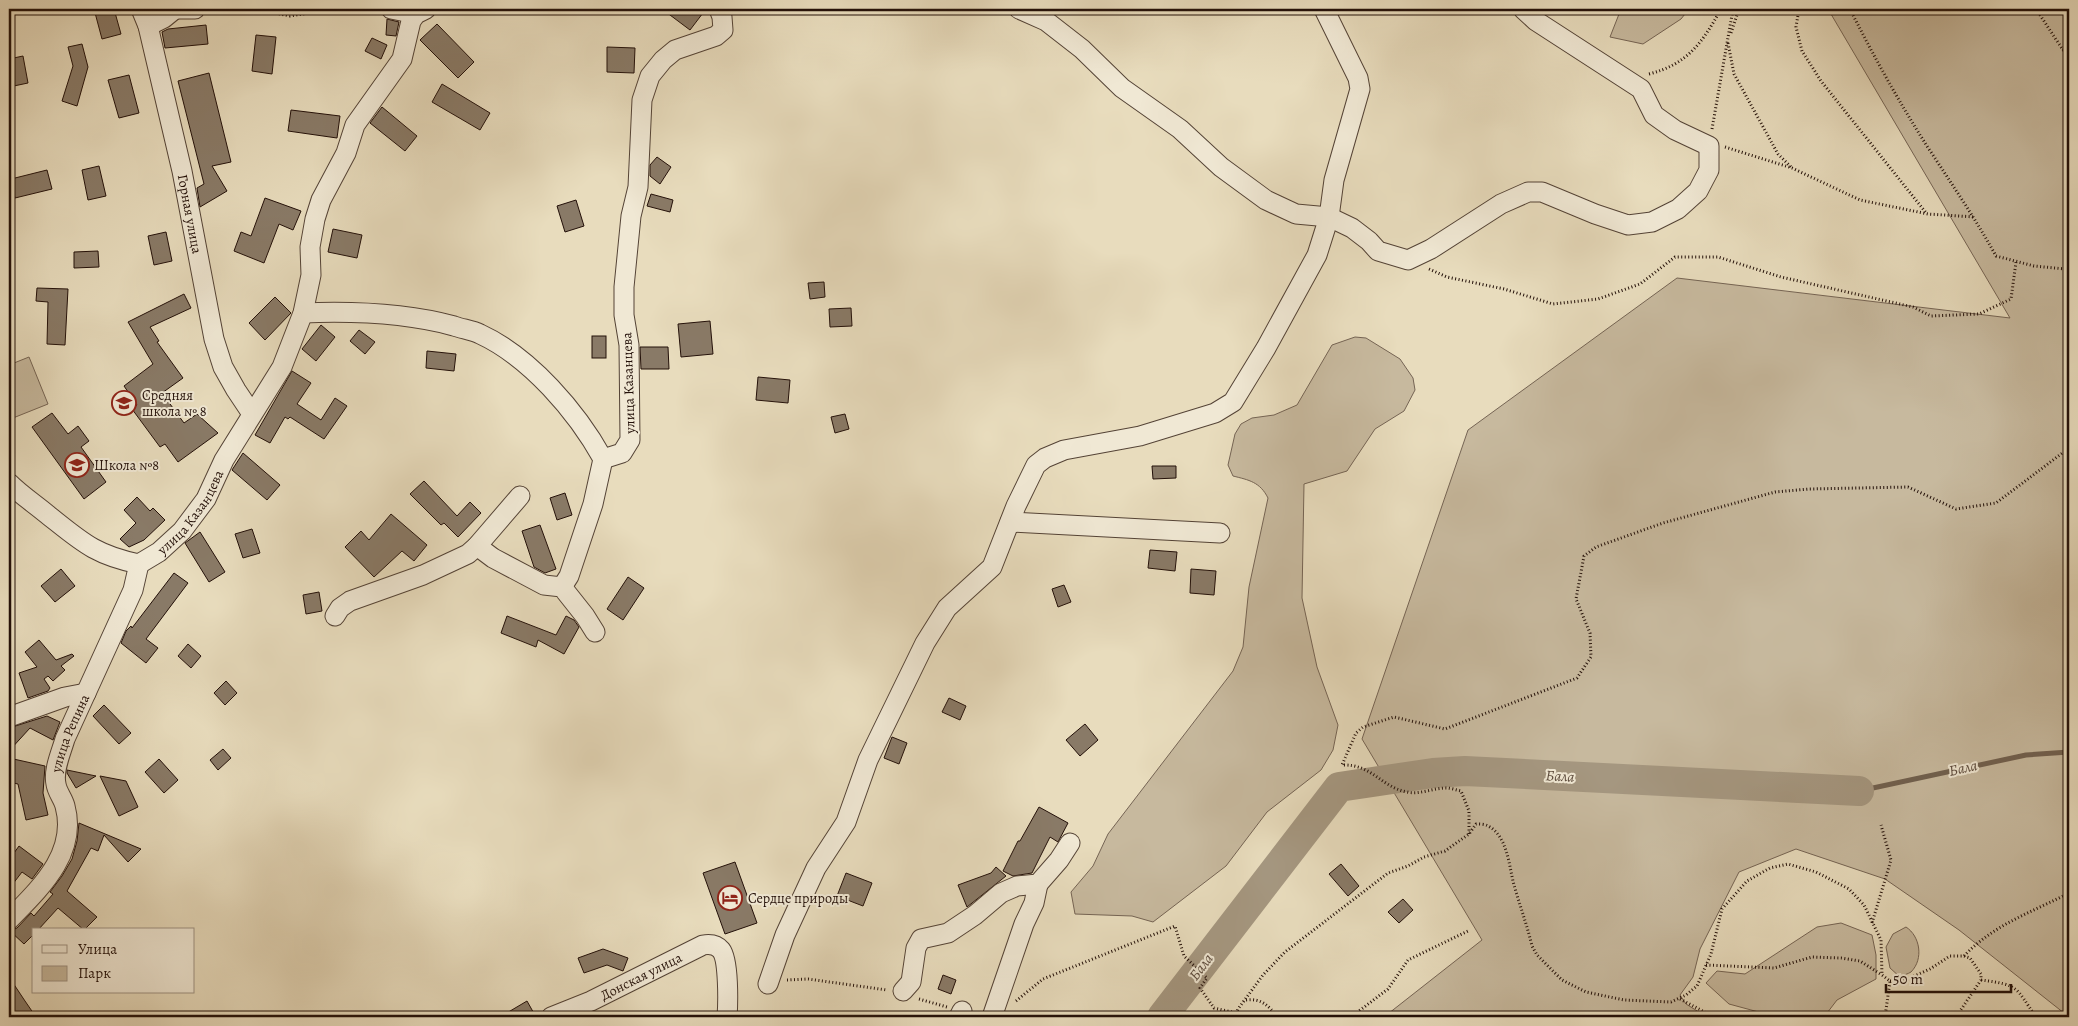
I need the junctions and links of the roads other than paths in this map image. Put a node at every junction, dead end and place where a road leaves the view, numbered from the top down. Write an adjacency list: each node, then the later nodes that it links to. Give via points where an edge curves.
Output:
1 (175, 9): 2 (street); 9 (street, via 164,18)
2 (196, 9)
3 (392, 9): 8 (street)
4 (719, 9): 13 (street, улица Казанцева, via 723,30 716,36 675,50 663,60 650,76 642,100 638,188 631,216 624,287 629,345 630,440 622,453)
5 (1019, 9): 10 (street, via 1046,21 1082,49 1122,88 1180,129 1212,160 1256,194 1296,214)
6 (1324, 9): 10 (street, via 1358,78 1360,89 1334,180)
7 (1523, 9): 10 (street, via 1536,21 1642,89 1654,115 1675,130 1709,146 1709,170 1698,191 1678,209 1652,222 1628,225 1542,192 1528,192 1501,204 1432,249 1408,260 1378,251 1352,228)
8 (421, 11): 11 (street, улица Казанцева, via 411,21 402,59 356,125 346,153 321,200 310,247 312,275)
9 (145, 17): 12 (street, Горная улица, via 182,171 214,339 223,367)
10 (1329, 217): 16 (street, via 1317,255 1233,402 1215,413 1140,436 1064,450 1044,458 1036,465)
11 (303, 313): 12 (street, улица Казанцева, via 282,366); 13 (street, via 334,312 430,320 479,333 507,350 549,386 589,434)
12 (252, 414): 19 (street, улица Казанцева, via 224,460 206,500 182,531 160,552)
13 (604, 459): 20 (street, via 594,504 569,576)
14 (9, 484): 19 (street, via 94,550)
15 (520, 496): 18 (street)
16 (1010, 522): 17 (street); 28 (street, via 992,568 947,608 925,643 868,760 846,822 816,868)
17 (1220, 533)
18 (478, 546): 20 (street, via 492,558 544,586); 21 (street, via 438,568 350,601)
19 (139, 564): 23 (street, улица Репина, via 133,590)
20 (562, 587): 22 (street)
21 (334, 616)
22 (595, 632)
23 (86, 693): 24 (street); 27 (street, улица Репина, via 57,763 56,784 65,805 67,821 63,852 54,870)
24 (9, 717)
25 (1070, 843): 26 (street)
26 (1038, 884): 29 (street, via 1017,886 1001,893 975,916 948,933 921,939 916,948 911,982); 32 (street)
27 (9, 920)
28 (768, 984)
29 (903, 991)
30 (551, 1017): 31 (street, Донская улица, via 712,944 720,949 725,959 729,998)
31 (727, 1017)
32 (992, 1017)

